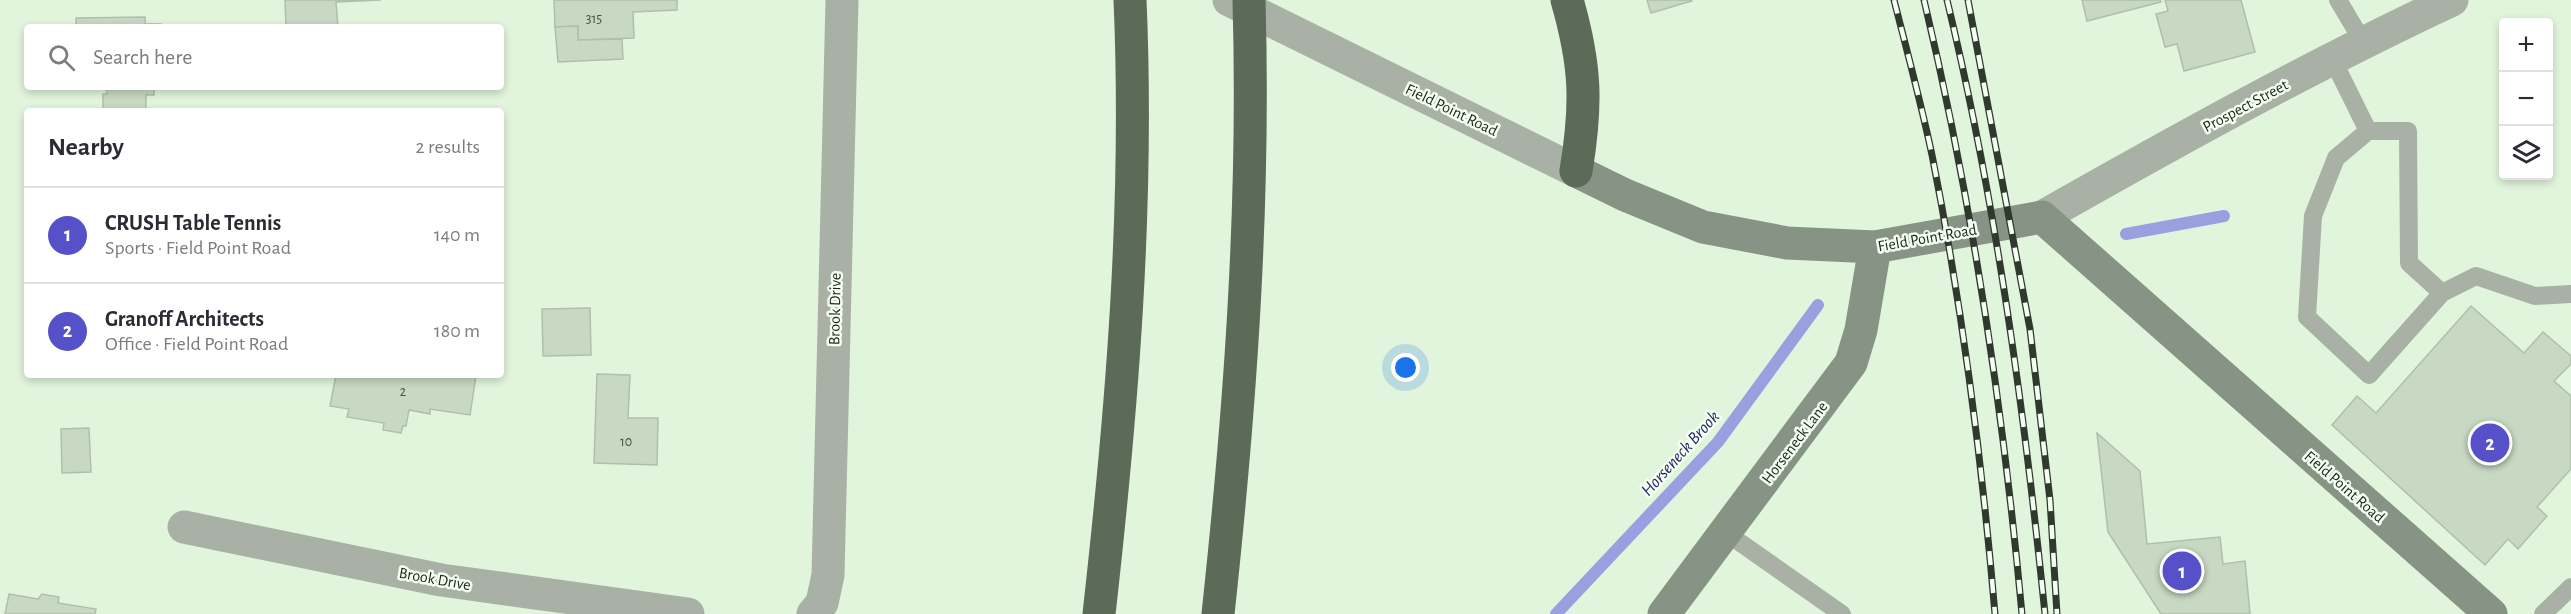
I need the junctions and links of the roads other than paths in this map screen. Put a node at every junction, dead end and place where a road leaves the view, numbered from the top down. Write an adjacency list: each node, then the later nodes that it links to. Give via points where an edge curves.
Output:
1 (842, 0): 20 (street, Brook Drive, via 828,575 822,603)
2 (1229, 0): 11 (street, Field Point Road)
3 (1249, 0): 22 (highway, via 1250,204 1243,348)
4 (1567, 0): 11 (highway, via 1580,48 1585,89)
5 (2338, 0): 8 (lane)
6 (2452, 0): 8 (street, Prospect Street)
7 (1130, 3): 21 (highway, via 1131,195 1125,340)
8 (2363, 42): 9 (street, Prospect Street)
9 (2332, 58): 10 (lane); 12 (street, Prospect Street)
10 (2368, 131): 14 (lane, via 2408,131 2409,263); 14 (lane, via 2336,158 2313,216 2307,317 2369,375)
11 (1576, 171): 13 (main road, Field Point Road, via 1703,227 1787,243)
12 (2042, 217): 13 (main road, Field Point Road); 25 (main road, Field Point Road)
13 (1875, 248): 17 (main road, Horseneck Lane, via 1861,330 1851,363)
14 (2442, 293): 15 (lane, via 2476,276 2535,296)
15 (2571, 294)
16 (184, 527): 19 (street, Brook Drive, via 441,580)
17 (1725, 532): 23 (main road, Horseneck Lane); 24 (lane)
18 (2571, 587): 26 (lane)
19 (688, 614)
20 (813, 614)
21 (1099, 614)
22 (1218, 614)
23 (1664, 614)
24 (1841, 614)
25 (2491, 614)
26 (2543, 614)

